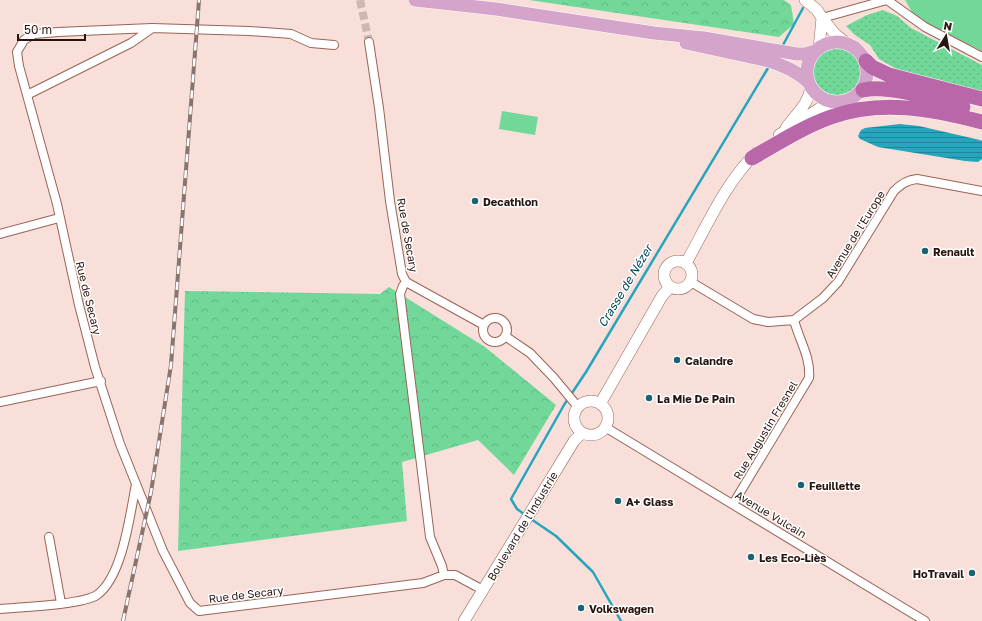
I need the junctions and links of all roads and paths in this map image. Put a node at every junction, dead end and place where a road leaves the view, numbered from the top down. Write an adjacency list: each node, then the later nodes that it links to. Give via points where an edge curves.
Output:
1 (416, 0): 5 (main road, via 496,9)
2 (805, 0): 3 (street)
3 (822, 18): 7 (street); 9 (street); 10 (street, via 887,0 925,27)
4 (152, 28): 8 (street, Rue de Secary, via 291,34 311,43); 14 (street, via 131,43); 14 (street, Rue de Secary, via 34,34 24,40 17,52)
5 (654, 33): 9 (main road, via 704,38 797,54); 12 (main road, via 769,61 792,70)
6 (369, 42): 25 (street, Rue de Secary, via 399,266)
7 (845, 42): 9 (main road, via 832,42); 11 (main road, via 862,53)
8 (334, 45)
9 (817, 50): 12 (main road, via 809,59 807,74)
10 (982, 57)
11 (866, 61): 13 (main road, via 868,76); 15 (highway, via 872,67 889,75)
12 (810, 85): 16 (main road, via 820,97); 19 (street, via 810,95 806,104)
13 (863, 90): 16 (main road, via 846,101); 17 (highway, via 877,88 908,93)
14 (27, 95): 22 (street, Rue de Secary)
15 (982, 99)
16 (837, 102): 19 (street, via 820,108)
17 (982, 113)
18 (982, 122): 20 (highway, via 908,107 871,108 832,116 808,126)
19 (783, 132): 20 (street)
20 (752, 158): 24 (street, via 719,204)
21 (982, 190): 28 (street, Avenue de l'Europe, via 917,178 900,185 838,282 823,298)
22 (60, 218): 23 (street); 31 (street, Rue de Secary, via 79,306)
23 (0, 234)
24 (686, 263): 26 (street, via 692,270); 27 (street, via 677,261 668,265 664,274)
25 (406, 282): 29 (street); 40 (street, Rue de Secary, via 400,294 424,497 430,537)
26 (691, 282): 27 (street, via 679,289); 28 (street, via 754,319 768,322)
27 (670, 287): 34 (street, via 662,296)
28 (794, 320): 38 (street, Rue Augustin Fresnel, via 807,355 809,378)
29 (484, 325): 30 (street, via 483,333 488,340 495,342); 30 (street, via 488,320 499,319 506,326)
30 (505, 336): 33 (street, via 530,353)
31 (100, 381): 32 (street); 37 (street, Rue de Secary)
32 (0, 402)
33 (575, 403): 34 (street, via 591,401); 36 (street, via 574,418)
34 (600, 404): 35 (street, via 607,412)
35 (606, 427): 36 (street, via 592,435); 38 (street, Avenue Vulcain)
36 (582, 432): 41 (street, Boulevard de l'Industrie, via 574,441)
37 (136, 484): 40 (street, Rue de Secary, via 163,551 190,603 199,611 423,583); 42 (street, via 120,561 109,582 96,595 79,601)
38 (733, 504): 45 (street, Avenue Vulcain)
39 (48, 537): 42 (street)
40 (444, 575): 41 (street, via 455,575)
41 (483, 590): 44 (street, Boulevard de l'Industrie)
42 (61, 603): 43 (street)
43 (0, 609)
44 (464, 621)
45 (925, 621)

